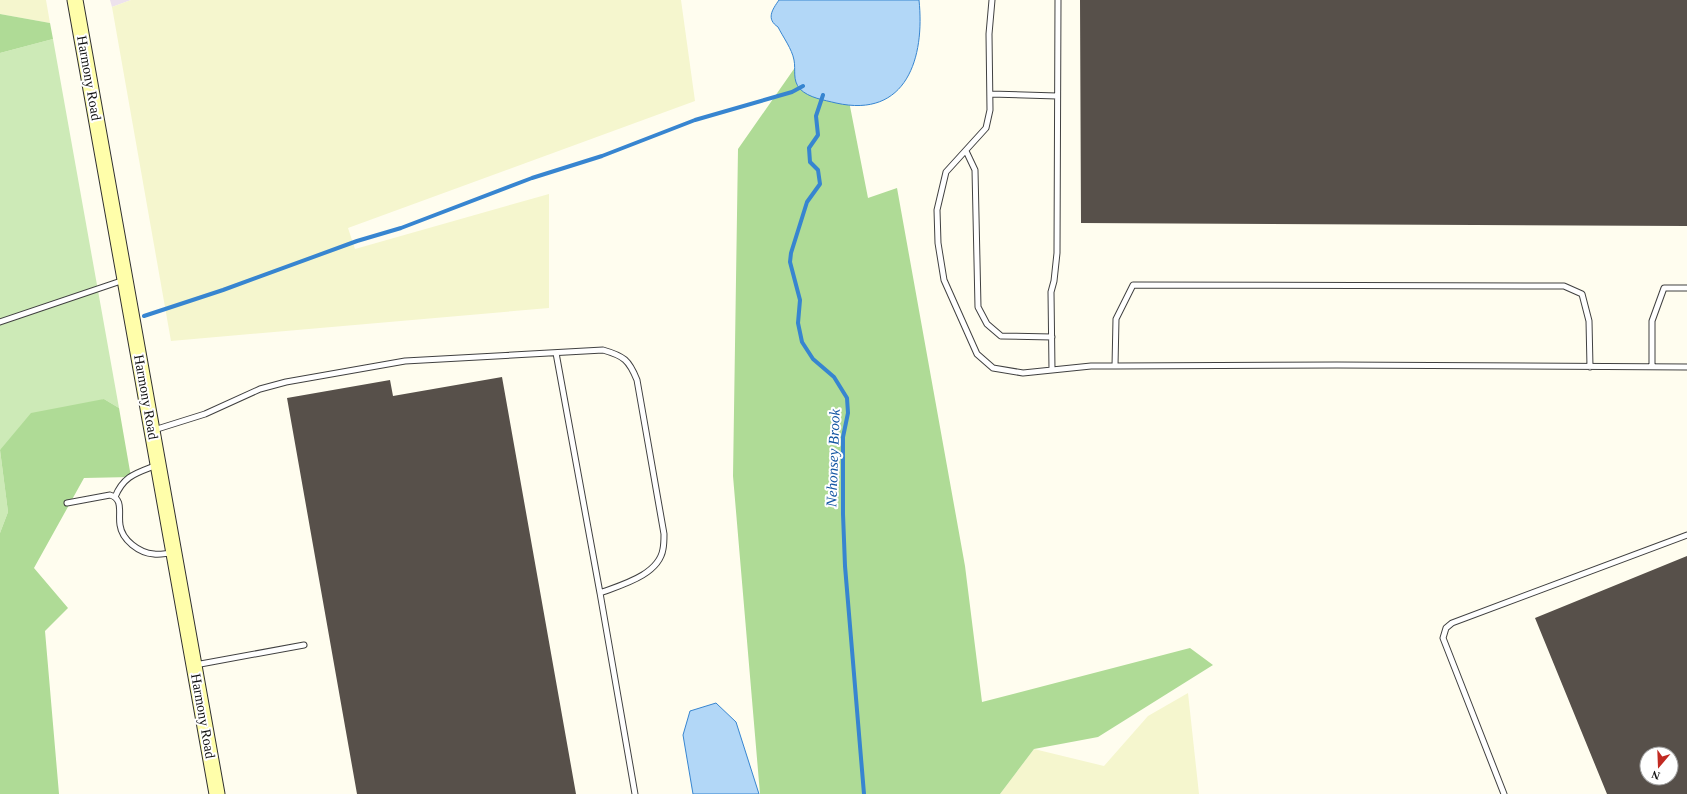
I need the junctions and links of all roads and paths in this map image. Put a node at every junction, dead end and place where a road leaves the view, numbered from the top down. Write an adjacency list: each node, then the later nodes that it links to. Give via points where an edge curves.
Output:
1 (75, 0): 7 (main road, Harmony Road)
2 (992, 0): 4 (lane, via 989,34)
3 (1058, 0): 5 (lane)
4 (990, 94): 5 (lane); 6 (lane, via 986,128)
5 (1057, 96): 10 (lane, via 1057,253 1051,292)
6 (966, 150): 10 (lane, via 976,170 978,307 987,324 1001,336); 16 (lane, via 946,172 937,210 938,243 944,280 977,354 993,368 1023,373)
7 (125, 280): 9 (lane); 17 (main road, Harmony Road)
8 (1687, 288): 14 (lane, via 1664,288 1652,321)
9 (0, 322)
10 (1052, 337): 16 (lane)
11 (556, 352): 17 (lane, via 405,361 286,382 260,389 205,414); 23 (lane); 23 (lane, via 603,350 620,354 631,365 637,380 664,534 663,550 656,565 642,575)
12 (1115, 366): 13 (lane); 13 (lane, via 1116,319 1133,285 1157,285 1564,286 1582,294 1589,321); 16 (lane)
13 (1590, 367): 14 (lane)
14 (1652, 367): 15 (lane)
15 (1687, 367)
16 (1052, 370)
17 (151, 430): 18 (main road, Harmony Road)
18 (158, 465): 19 (lane, via 132,475 120,485); 22 (main road, Harmony Road)
19 (115, 496): 20 (lane); 22 (lane, via 119,501 120,526 135,547 154,554)
20 (67, 503)
21 (1687, 535): 28 (lane, via 1452,623 1446,628 1443,638)
22 (174, 553): 25 (main road, Harmony Road)
23 (600, 593): 27 (lane)
24 (304, 645): 25 (lane)
25 (194, 665): 26 (main road, Harmony Road)
26 (217, 794)
27 (635, 794)
28 (1504, 794)

